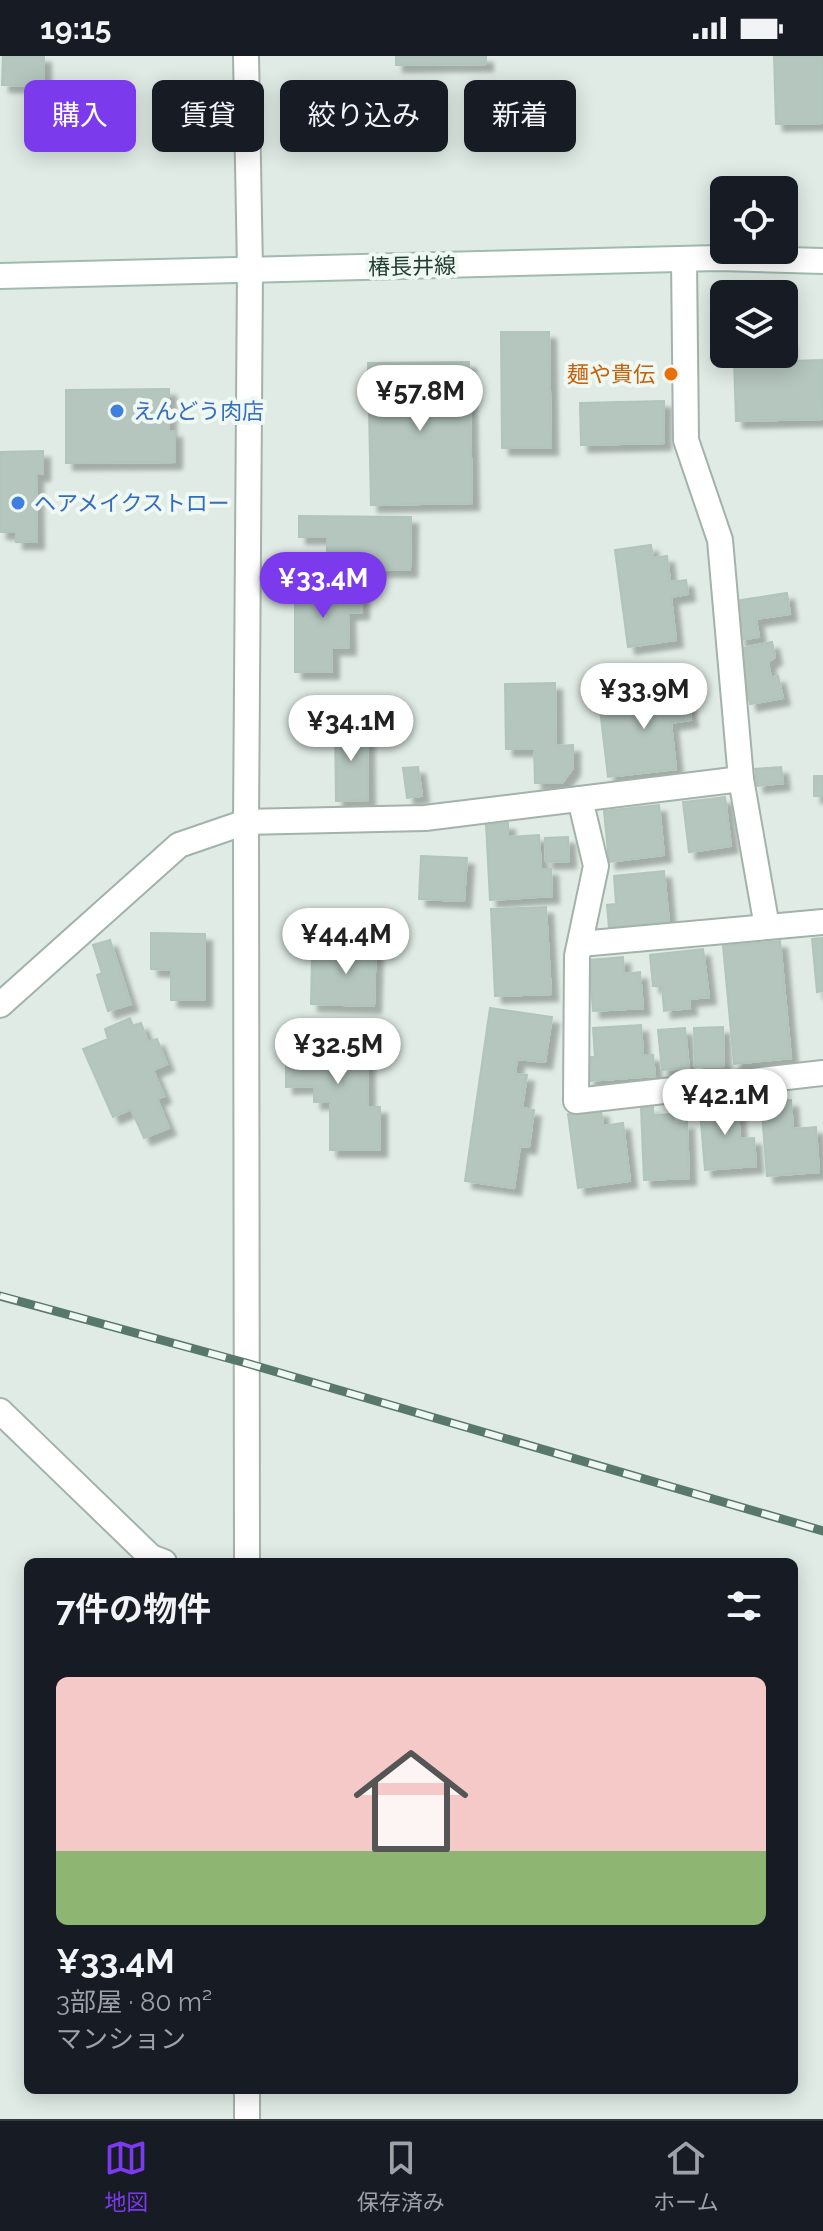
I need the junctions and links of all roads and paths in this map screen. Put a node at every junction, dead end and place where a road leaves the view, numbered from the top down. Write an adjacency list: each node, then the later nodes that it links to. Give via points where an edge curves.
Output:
1 (246, 56): 4 (street)
2 (684, 259): 3 (street, 椿長井線); 4 (street, 椿長井線); 6 (street, via 686,440 720,540)
3 (823, 261)
4 (250, 270): 5 (street, 椿長井線); 8 (street)
5 (0, 276)
6 (741, 779): 7 (street); 10 (street)
7 (580, 799): 8 (street, via 425,818); 11 (street, via 596,866)
8 (246, 822): 12 (street, via 179,845); 16 (street)
9 (823, 922): 10 (street)
10 (767, 927): 11 (street)
11 (580, 944): 13 (street, via 576,1101)
12 (0, 1005)
13 (823, 1073)
14 (0, 1411): 15 (street)
15 (154, 1558)
16 (247, 1558)
17 (247, 2094): 18 (street)
18 (247, 2119)

